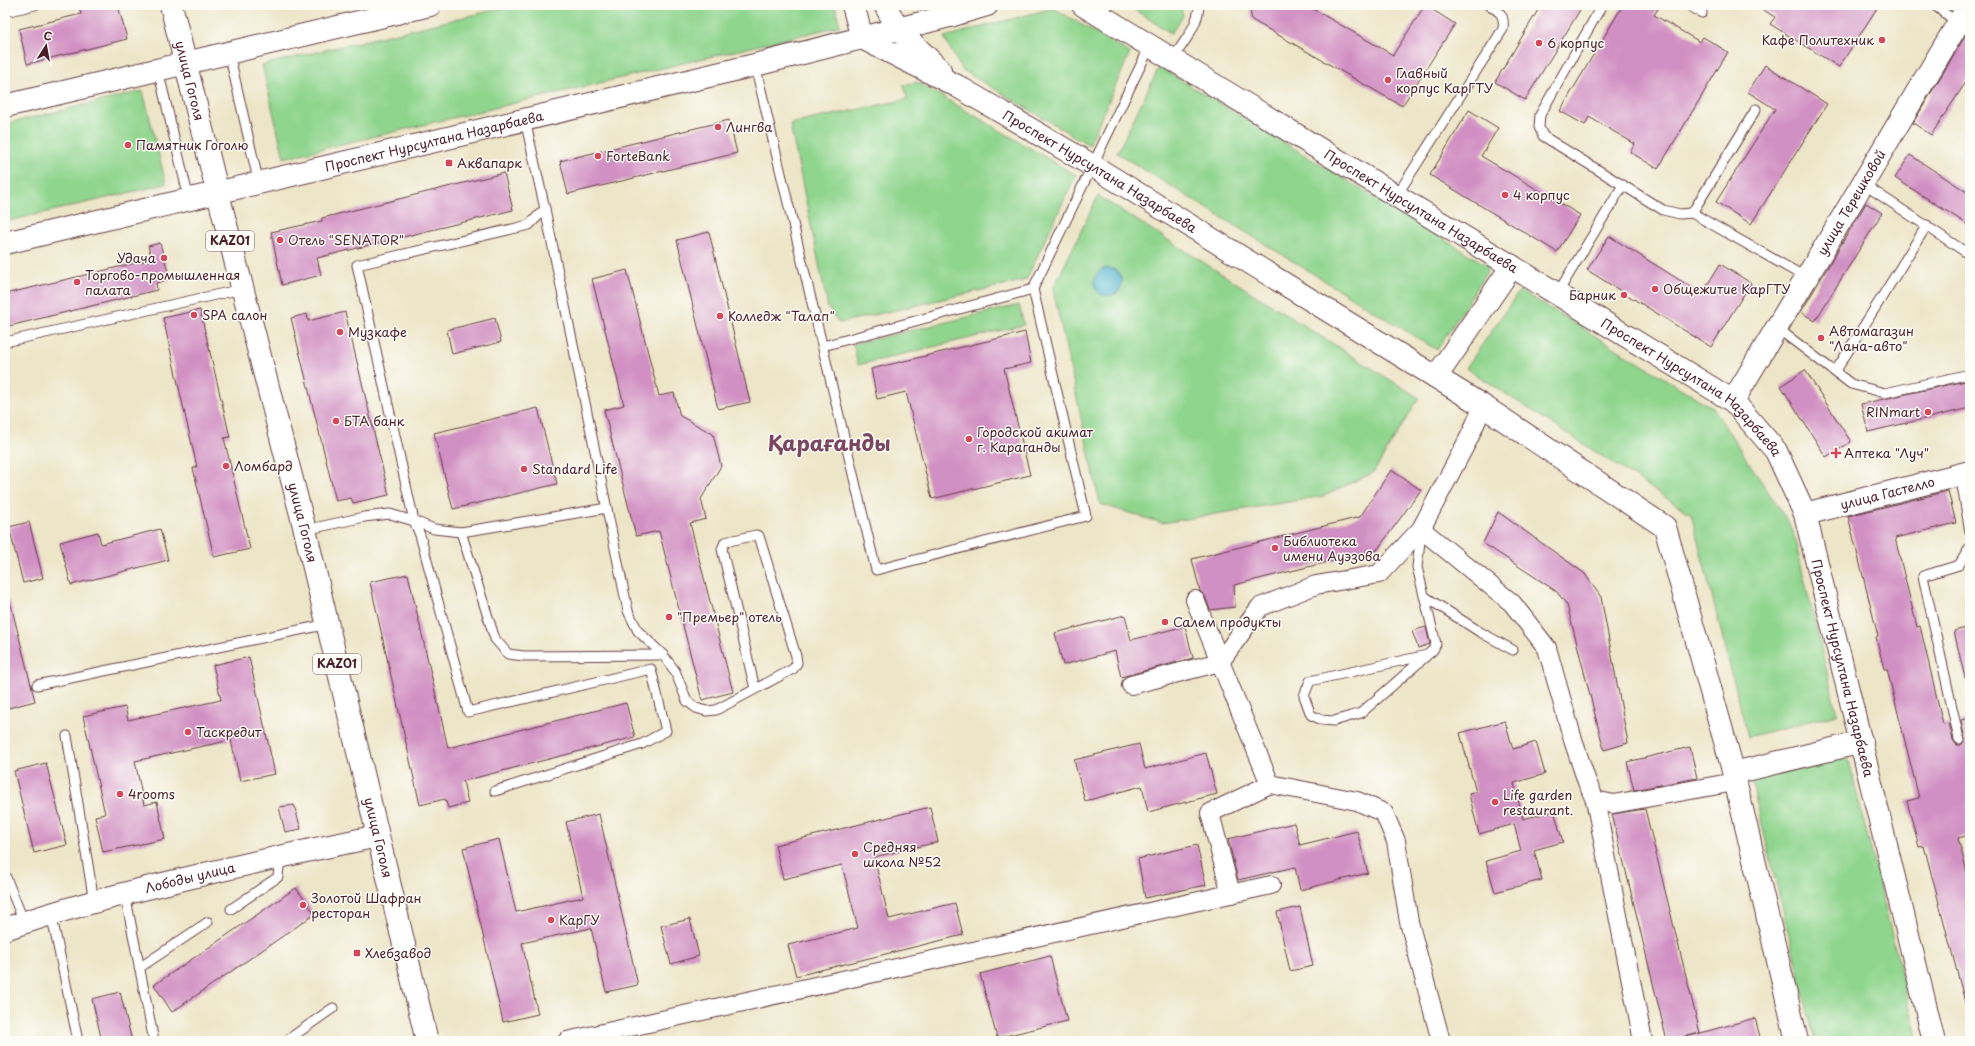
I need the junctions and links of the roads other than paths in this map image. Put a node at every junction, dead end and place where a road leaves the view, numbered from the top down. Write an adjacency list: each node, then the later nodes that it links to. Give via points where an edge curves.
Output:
1 (35, 5): 14 (lane)
2 (171, 5): 23 (main road, улица Гоголя / KАZ01)
3 (430, 5): 21 (main road)
4 (853, 5): 19 (main road)
5 (885, 5): 18 (main road, Проспект Нурсултана Назарбаева)
6 (891, 5): 17 (main road, via 920,17)
7 (987, 5): 17 (main road)
8 (1083, 5): 20 (main road, Проспект Нурсултана Назарбаева)
9 (1199, 5): 22 (lane, via 1199,12 1185,41)
10 (1489, 5): 35 (lane, via 1501,12 1504,20 1502,29)
11 (1602, 5): 33 (lane, via 1540,115 1540,127 1543,136)
12 (1688, 5): 15 (lane)
13 (1934, 5): 16 (lane)
14 (5, 12)
15 (1702, 13)
16 (1963, 14): 31 (main road, улица Терешковой)
17 (953, 15): 18 (main road)
18 (898, 29): 19 (main road); 26 (main road, Проспект Нурсултана Назарбаева)
19 (862, 38): 24 (main road, Проспект Нурсултана Назарбаева); 26 (main road, Проспект Нурсултана Назарбаева)
20 (1150, 45): 22 (main road, Проспект Нурсултана Назарбаева); 30 (lane)
21 (229, 53): 23 (main road); 32 (lane)
22 (1172, 59): 35 (main road, Проспект Нурсултана Назарбаева)
23 (184, 63): 25 (main road); 34 (main road, улица Гоголя / KАZ01)
24 (755, 65): 29 (main road, Проспект Нурсултана Назарбаева); 49 (lane)
25 (158, 70): 27 (main road); 36 (lane)
26 (957, 86): 30 (main road, Проспект Нурсултана Назарбаева)
27 (5, 105)
28 (1756, 109): 38 (lane)
29 (525, 120): 32 (main road, Проспект Нурсултана Назарбаева); 37 (lane)
30 (1093, 166): 45 (lane); 52 (main road, Проспект Нурсултана Назарбаева)
31 (1862, 183): 39 (lane); 43 (main road, улица Терешковой)
32 (259, 184): 34 (main road, Проспект Нурсултана Назарбаева)
33 (1623, 186): 38 (lane, via 1663,210 1680,214); 46 (lane)
34 (218, 194): 36 (main road, Проспект Нурсултана Назарбаева); 44 (main road, улица Гоголя / KАZ01)
35 (1397, 196): 42 (main road, Проспект Нурсултана Назарбаева)
36 (190, 200): 40 (main road, Проспект Нурсултана Назарбаева)
37 (545, 209): 56 (lane); 58 (lane, via 529,225 357,265)
38 (1692, 213): 43 (lane)
39 (1927, 226): 41 (lane); 50 (lane)
40 (5, 243)
41 (1970, 255)
42 (1512, 266): 46 (main road, Проспект Нурсултана Назарбаева); 52 (main road)
43 (1805, 277): 47 (main road, улица Терешковой)
44 (242, 289): 48 (lane); 60 (main road, улица Гоголя / KАZ01)
45 (1033, 290): 49 (lane); 49 (lane, via 1086,516 876,570)
46 (1557, 294): 53 (main road, Проспект Нурсултана Назарбаева)
47 (1776, 327): 50 (lane); 53 (main road, улица Терешковой)
48 (5, 342)
49 (822, 346)
50 (1835, 372): 51 (lane, via 1851,384 1885,393)
51 (1970, 374)
52 (1436, 377): 54 (main road, Проспект Нурсултана Назарбаева)
53 (1733, 401): 57 (main road, Проспект Нурсултана Назарбаева, via 1776,451)
54 (1482, 406): 59 (street, via 1469,438); 77 (main road, Проспект Нурсултана Назарбаева, via 1665,527)
55 (1965, 473): 57 (main road, улица Гастелло); 62 (lane)
56 (606, 508): 61 (lane); 68 (lane, via 628,611 638,631)
57 (1805, 514): 76 (main road, Проспект Нурсултана Назарбаева)
58 (414, 521): 60 (lane, via 390,514); 61 (lane, via 434,530); 79 (lane, via 468,712 651,669 666,731 642,744)
59 (1421, 529): 64 (lane, via 1417,567); 70 (street, via 1379,574 1316,585 1260,608); 80 (street, via 1512,603 1547,648 1573,740)
60 (305, 530): 66 (main road, улица Гоголя / KАZ01)
61 (460, 532): 68 (lane, via 495,639 508,654)
62 (1970, 532)
63 (1970, 547): 75 (lane, via 1959,565 1923,576)
64 (1424, 596): 67 (lane); 69 (lane, via 1436,644)
65 (1195, 600): 70 (street)
66 (328, 624): 72 (lane); 81 (main road, улица Гоголя / KАZ01)
67 (1513, 650)
68 (663, 655): 73 (lane, via 675,671 687,701 696,708 716,710)
69 (1427, 655): 69 (lane, via 1361,713 1334,721 1322,720 1311,715 1304,696 1310,681)
70 (1220, 662): 71 (street); 78 (street)
71 (1131, 684)
72 (37, 685)
73 (755, 689): 73 (lane, via 793,669 797,663 796,652 762,540 756,535 725,542 722,549)
74 (66, 736): 87 (lane)
75 (1959, 739)
76 (1862, 742): 77 (main road); 102 (main road, Проспект Нурсултана Назарбаева)
77 (1734, 778): 80 (street, via 1613,804); 101 (main road, Проспект Нурсултана Назарбаева)
78 (1270, 784): 86 (street, via 1210,813); 99 (street, via 1357,801 1384,813 1396,841 1409,922)
79 (495, 791)
80 (1595, 800): 100 (street)
81 (378, 836): 82 (main road, Лободы улица); 97 (main road, улица Гоголя / KАZ01)
82 (281, 856): 85 (main road, Лободы улица); 88 (lane, via 278,877)
83 (5, 875): 91 (lane)
84 (1271, 885): 86 (street)
85 (125, 894): 87 (main road, Лободы улица); 92 (lane)
86 (1231, 894): 98 (street)
87 (94, 902): 89 (main road, Лободы улица)
88 (231, 909)
89 (51, 913): 91 (main road, Лободы улица); 94 (lane)
90 (208, 922): 92 (lane)
91 (14, 926)
92 (139, 968): 95 (lane)
93 (333, 1008): 96 (lane)
94 (78, 1041)
95 (154, 1041)
96 (286, 1041)
97 (428, 1041)
98 (567, 1041)
99 (1441, 1041)
100 (1643, 1041)
101 (1797, 1041)
102 (1934, 1041)

